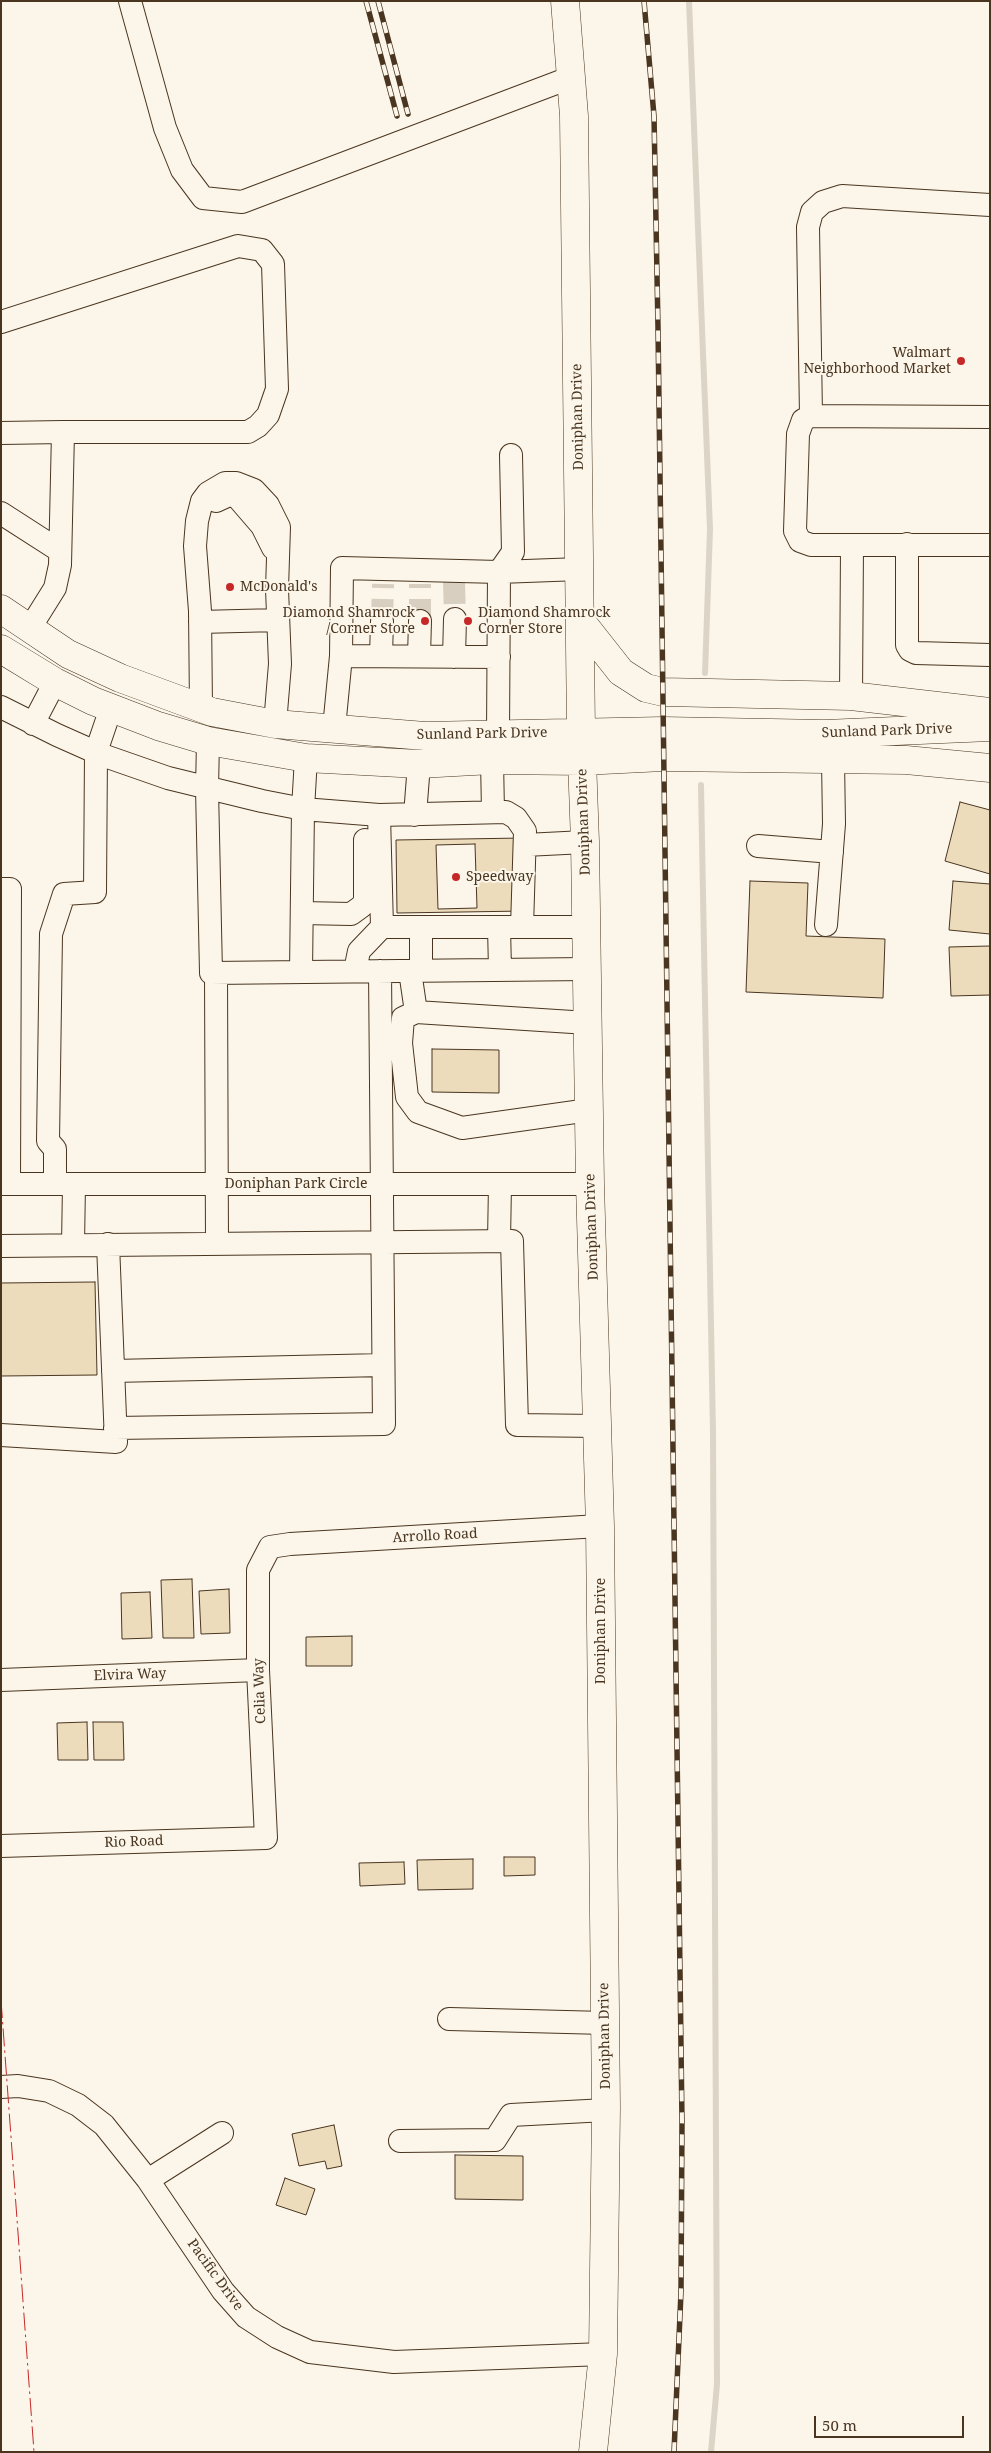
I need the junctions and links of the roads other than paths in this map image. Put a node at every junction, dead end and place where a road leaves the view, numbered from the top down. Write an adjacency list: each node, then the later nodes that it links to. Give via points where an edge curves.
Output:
1 (130, 1): 3 (street, via 165,128 182,170 202,198 242,202)
2 (565, 1): 3 (main road, Doniphan Drive)
3 (572, 77): 16 (main road, Doniphan Drive)
4 (990, 204): 6 (street, via 842,196 823,202 812,212 808,227)
5 (1, 322): 8 (street, via 238,246 262,250 273,264 277,390 268,415 258,426 248,432)
6 (811, 416): 7 (street); 14 (street, via 803,420 798,434 795,531 800,541 811,545)
7 (990, 417)
8 (63, 432): 9 (street); 15 (street)
9 (1, 433)
10 (511, 455): 17 (street, via 513,552)
11 (1, 513): 15 (street)
12 (907, 544): 13 (street); 14 (street); 30 (street, via 907,644 910,650 916,653)
13 (990, 545)
14 (852, 546): 34 (street)
15 (60, 550): 25 (street, via 55,588)
16 (580, 569): 17 (street); 21 (main road, Doniphan Drive)
17 (499, 572): 27 (street, via 454,577 383,577 342,568); 32 (street)
18 (1, 609): 25 (main road, Sunland Park Drive)
19 (455, 619): 31 (street)
20 (278, 620): 24 (street); 24 (street, via 279,527 268,505 254,490 226,483 208,493 199,511 195,546); 40 (street, via 280,664)
21 (580, 620): 34 (main road, via 621,672 646,688 663,692); 43 (main road, Doniphan Drive)
22 (382, 621): 28 (street)
23 (420, 621): 29 (street)
24 (200, 622): 37 (street)
25 (30, 628): 37 (main road, Sunland Park Drive, via 68,654 120,678)
26 (1, 650): 33 (main road, Sunland Park Drive)
27 (341, 656): 28 (street); 42 (street)
28 (382, 656): 29 (street)
29 (419, 656): 31 (street)
30 (990, 656)
31 (454, 657): 32 (street)
32 (499, 657): 45 (street)
33 (55, 682): 36 (main road, Sunland Park Drive); 39 (street)
34 (851, 696): 38 (main road)
35 (1, 707): 39 (street)
36 (111, 708): 44 (main road, Sunland Park Drive); 46 (street)
37 (201, 708): 40 (main road, Sunland Park Drive)
38 (990, 712)
39 (33, 724): 46 (street)
40 (275, 724): 42 (main road, Sunland Park Drive)
41 (990, 727): 43 (main road, Sunland Park Drive, via 825,734)
42 (334, 728): 45 (main road, Sunland Park Drive, via 425,736)
43 (581, 732): 45 (main road, Sunland Park Drive); 49 (main road, Doniphan Drive)
44 (208, 741): 47 (main road, Sunland Park Drive); 52 (street)
45 (495, 748): 49 (main road, Sunland Park Drive); 50 (main road, Sunland Park Drive); 54 (street)
46 (96, 752): 52 (street); 82 (street, via 95,892 64,894 51,934 48,1141 55,1149)
47 (306, 758): 50 (main road, Sunland Park Drive); 53 (street)
48 (833, 760): 49 (main road, Sunland Park Drive, via 663,757); 51 (main road, Sunland Park Drive, via 906,760); 60 (street)
49 (582, 761): 57 (main road, Doniphan Drive)
50 (419, 764): 56 (street)
51 (990, 768)
52 (206, 789): 53 (street); 75 (street, via 210,973)
53 (303, 808): 55 (street); 62 (street)
54 (494, 812): 56 (street); 58 (street, via 506,812 522,824)
55 (372, 814): 56 (street); 62 (street, via 362,906 351,914); 64 (street)
56 (415, 815)
57 (585, 842): 58 (street); 68 (main road, Doniphan Drive)
58 (525, 845): 67 (street)
59 (758, 846): 60 (street)
60 (832, 852): 63 (street)
61 (1, 889): 81 (street, via 10,889)
62 (302, 913): 73 (street)
63 (826, 924)
64 (382, 927): 65 (street); 74 (street, via 359,952)
65 (421, 927): 66 (street); 72 (street)
66 (499, 927): 67 (street); 70 (street)
67 (522, 927): 68 (street)
68 (586, 927): 69 (main road, Doniphan Drive)
69 (587, 969): 70 (street); 77 (main road, Doniphan Drive)
70 (500, 970): 72 (street)
71 (380, 971): 72 (street); 74 (street); 76 (street)
72 (416, 971): 76 (street)
73 (301, 972): 74 (street); 75 (street)
74 (355, 972)
75 (216, 973): 83 (street)
76 (400, 1016): 77 (street); 79 (street, via 407,1096); 80 (street)
77 (588, 1024): 78 (main road, Doniphan Drive)
78 (589, 1110): 79 (street, via 462,1128); 86 (main road, Doniphan Drive)
79 (418, 1112): 80 (street, via 408,1117)
80 (382, 1118): 84 (street)
81 (5, 1184): 82 (street, Doniphan Park Circle)
82 (65, 1184): 83 (street, Doniphan Park Circle); 91 (street)
83 (218, 1184): 84 (street, Doniphan Park Circle); 89 (street)
84 (383, 1184): 85 (street, Doniphan Park Circle); 87 (street)
85 (500, 1184): 86 (street, Doniphan Park Circle); 88 (street)
86 (590, 1184): 95 (main road, Doniphan Drive)
87 (383, 1241): 88 (street); 89 (street); 93 (street)
88 (499, 1241): 95 (street, via 512,1241 517,1425)
89 (217, 1243): 90 (street)
90 (108, 1244): 91 (street); 94 (street)
91 (73, 1245): 92 (street)
92 (1, 1246)
93 (384, 1365): 94 (street); 96 (street, via 384,1424)
94 (113, 1371): 96 (street)
95 (597, 1426): 98 (main road, Doniphan Drive)
96 (115, 1428): 97 (street, via 116,1442)
97 (1, 1435)
98 (600, 1526): 99 (street, Arrollo Road); 105 (main road, Doniphan Drive)
99 (270, 1547): 100 (street, Celia Way, via 258,1570)
100 (258, 1670): 101 (street, Elvira Way); 102 (street, Celia Way)
101 (1, 1680)
102 (266, 1838): 103 (street, Rio Road)
103 (1, 1846)
104 (449, 2019): 105 (street)
105 (605, 2023): 107 (main road, Doniphan Drive)
106 (1, 2087): 110 (street, Pacific Drive, via 49,2091 78,2105 104,2125)
107 (606, 2110): 109 (street, via 511,2114 495,2140); 111 (main road, Doniphan Drive)
108 (222, 2133): 110 (street)
109 (400, 2141)
110 (148, 2180): 111 (street, Pacific Drive, via 223,2291 246,2317 277,2337 310,2352 394,2362)
111 (603, 2354): 112 (main road, Doniphan Drive)
112 (593, 2452)

